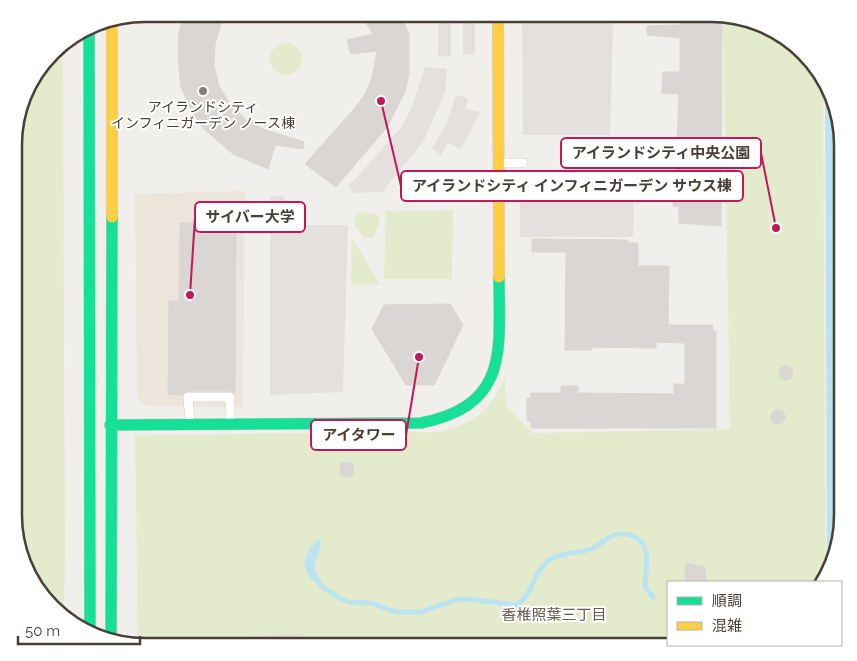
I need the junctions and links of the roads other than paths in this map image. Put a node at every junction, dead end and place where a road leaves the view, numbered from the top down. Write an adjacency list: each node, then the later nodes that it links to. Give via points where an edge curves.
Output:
1 (498, 23): 4 (street)
2 (112, 28): 8 (street)
3 (89, 36): 9 (street)
4 (499, 163): 5 (lane); 7 (street, via 499,352 496,367 483,393 449,416 421,422)
5 (523, 163)
6 (190, 424): 7 (street); 7 (lane, via 188,397 230,397); 8 (street)
7 (230, 424)
8 (110, 425): 10 (street)
9 (90, 625)
10 (111, 633)

